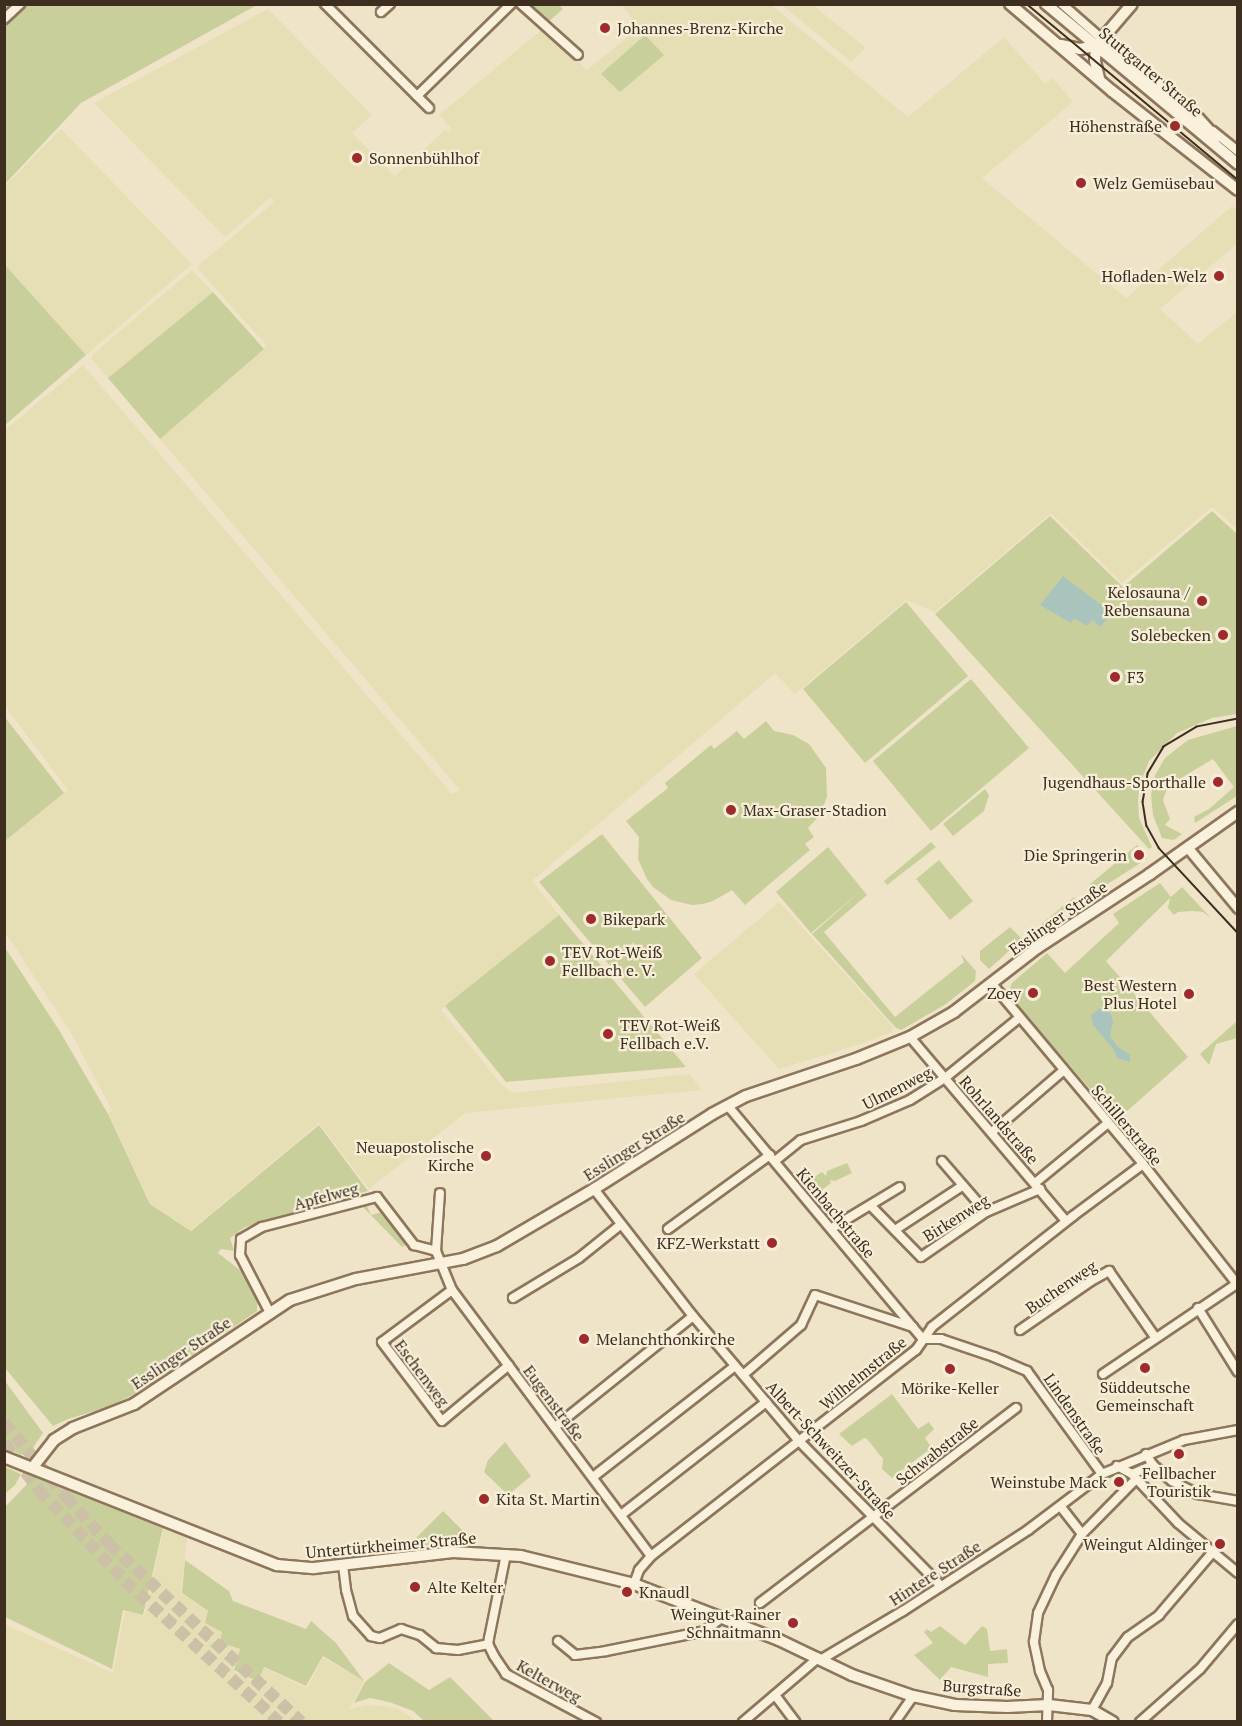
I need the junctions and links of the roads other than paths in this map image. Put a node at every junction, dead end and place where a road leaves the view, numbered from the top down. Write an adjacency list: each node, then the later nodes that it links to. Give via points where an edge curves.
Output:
1 (20, 4): 11 (street)
2 (326, 4): 16 (street)
3 (390, 4): 10 (street)
4 (511, 4): 16 (street)
5 (521, 4): 14 (street)
6 (1010, 4): 13 (main road)
7 (1046, 4): 12 (main road, Stuttgarter Straße)
8 (1062, 4): 12 (street, Stuttgarter Straße)
9 (1132, 4): 12 (main road)
10 (381, 12)
11 (4, 19)
12 (1100, 43): 13 (main road, via 1080,49); 15 (main road, via 1095,61); 18 (main road); 20 (main road, Stuttgarter Straße)
13 (1057, 44): 15 (main road)
14 (578, 55)
15 (1099, 79): 21 (main road)
16 (417, 96): 17 (street)
17 (429, 108)
18 (1199, 119): 19 (street, Stuttgarter Straße); 20 (main road)
19 (1238, 151)
20 (1238, 164)
21 (1238, 190)
22 (1238, 812): 23 (main road, Esslinger Straße)
23 (1188, 848): 24 (street); 25 (main road, Esslinger Straße, via 1037,948)
24 (1238, 908)
25 (993, 985): 26 (street, Schillerstraße); 27 (main road, Esslinger Straße)
26 (1019, 1018): 28 (street, Schillerstraße); 29 (street, Ulmenweg)
27 (910, 1037): 29 (street, Rohrlandstraße); 30 (main road, Esslinger Straße, via 767,1088)
28 (1064, 1070): 31 (street, Schillerstraße); 32 (street)
29 (945, 1078): 32 (street, Rohrlandstraße); 33 (street, Ulmenweg, via 887,1110 801,1140)
30 (728, 1106): 33 (street, Kienbachstraße); 39 (main road, Esslinger Straße)
31 (1108, 1123): 35 (street, Schillerstraße); 37 (street, Birkenweg)
32 (992, 1132): 37 (street, Rohrlandstraße)
33 (772, 1158): 45 (street, Kienbachstraße); 46 (street, Ulmenweg)
34 (942, 1161): 36 (street)
35 (1143, 1164): 43 (street, Wilhelmstraße); 50 (street, Schillerstraße)
36 (962, 1186): 42 (street); 47 (street)
37 (1037, 1186): 42 (street, Birkenweg); 43 (street, Rohrlandstraße)
38 (900, 1187): 41 (street)
39 (594, 1190): 44 (street, Albert-Schweitzer-Straße); 49 (main road, Esslinger Straße, via 497,1246)
40 (440, 1193): 48 (street)
41 (871, 1206): 45 (street); 47 (street, Birkenweg)
42 (986, 1212): 47 (street, Birkenweg, via 921,1257)
43 (1066, 1221): 59 (street, Wilhelmstraße, via 932,1327)
44 (620, 1225): 52 (street, via 579,1258); 55 (street, Albert-Schweitzer-Straße)
45 (832, 1228): 56 (street, Kienbachstraße)
46 (668, 1229)
47 (895, 1230)
48 (436, 1251): 49 (street); 54 (street, Apfelweg, via 414,1245 377,1197 249,1232 241,1239 240,1255)
49 (441, 1264): 51 (street, Eugenstraße); 54 (main road, Esslinger Straße, via 356,1279 310,1292)
50 (1237, 1284): 53 (street)
51 (452, 1290): 60 (street, Eugenstraße); 60 (street, Eschenweg, via 382,1342 442,1421)
52 (513, 1298)
53 (1198, 1308): 58 (street); 62 (street)
54 (269, 1311): 74 (main road, Esslinger Straße, via 134,1404 54,1440)
55 (693, 1316): 61 (street, Albert-Schweitzer-Straße); 67 (street)
56 (914, 1327): 59 (street, Kienbachstraße); 63 (street, via 815,1295 801,1325)
57 (1020, 1330): 58 (street, Buchenweg, via 1109,1271)
58 (1155, 1337): 64 (street)
59 (923, 1339): 69 (street, Wilhelmstraße, via 916,1350); 75 (street, Lindenstraße, via 941,1339 1021,1367 1035,1379)
60 (508, 1365): 67 (street, Eugenstraße)
61 (735, 1366): 63 (street, Albert-Schweitzer-Straße); 76 (street)
62 (1238, 1372)
63 (743, 1374): 65 (street, Albert-Schweitzer-Straße)
64 (1103, 1374)
65 (766, 1402): 69 (street, Albert-Schweitzer-Straße); 80 (street)
66 (1016, 1408): 81 (street, Schwabstraße)
67 (555, 1427): 76 (street, Eugenstraße)
68 (1238, 1430): 70 (street, Hintere Straße, via 1194,1438)
69 (799, 1441): 81 (street, Albert-Schweitzer-Straße); 85 (street, Wilhelmstraße)
70 (1146, 1454): 72 (street); 73 (street, Hintere Straße)
71 (4, 1457): 74 (main road, Untertürkheimer Straße)
72 (1153, 1465): 77 (street); 78 (street, via 1172,1481 1198,1494)
73 (1117, 1466): 75 (street, Hintere Straße); 77 (street)
74 (33, 1467): 86 (main road, Untertürkheimer Straße, via 277,1565)
75 (1102, 1474): 79 (street, Hintere Straße)
76 (593, 1477): 80 (street, Eugenstraße)
77 (1134, 1477): 82 (street); 83 (street)
78 (1238, 1501)
79 (1061, 1507): 82 (street); 89 (street, Hintere Straße)
80 (621, 1515): 85 (street, Eugenstraße)
81 (874, 1516): 89 (street, Albert-Schweitzer-Straße); 90 (street, Schwabstraße)
82 (1082, 1534): 98 (street, via 1038,1613 1034,1642)
83 (1212, 1553): 87 (street); 99 (street, via 1159,1615 1128,1637 1112,1658 1107,1683)
84 (506, 1554): 86 (main road, Untertürkheimer Straße, via 453,1552); 88 (main road, Untertürkheimer Straße); 94 (street)
85 (651, 1556): 88 (street, Wilhelmstraße)
86 (343, 1565): 94 (street, via 353,1616 371,1636 380,1638 402,1629 420,1635 436,1648 458,1650)
87 (1238, 1573)
88 (634, 1584): 91 (main road, Untertürkheimer Straße)
89 (940, 1586): 95 (street, Hintere Straße)
90 (760, 1603)
91 (720, 1619): 93 (street, via 705,1631 606,1651 575,1655); 95 (main road, Untertürkheimer Straße)
92 (1238, 1624): 106 (street, via 1200,1669)
93 (558, 1641)
94 (488, 1644): 100 (street, Kelterweg, via 506,1674)
95 (820, 1658): 96 (street, Hintere Straße); 97 (main road, Burgstraße, via 852,1675)
96 (775, 1695): 101 (street, Hintere Straße); 102 (street)
97 (913, 1696): 98 (main road, Burgstraße, via 955,1705); 103 (street)
98 (1049, 1705): 99 (main road, Burgstraße); 104 (street)
99 (1092, 1710): 105 (main road, Burgstraße)
100 (596, 1722)
101 (743, 1722)
102 (795, 1722)
103 (895, 1722)
104 (1047, 1722)
105 (1113, 1722)
106 (1140, 1722)

